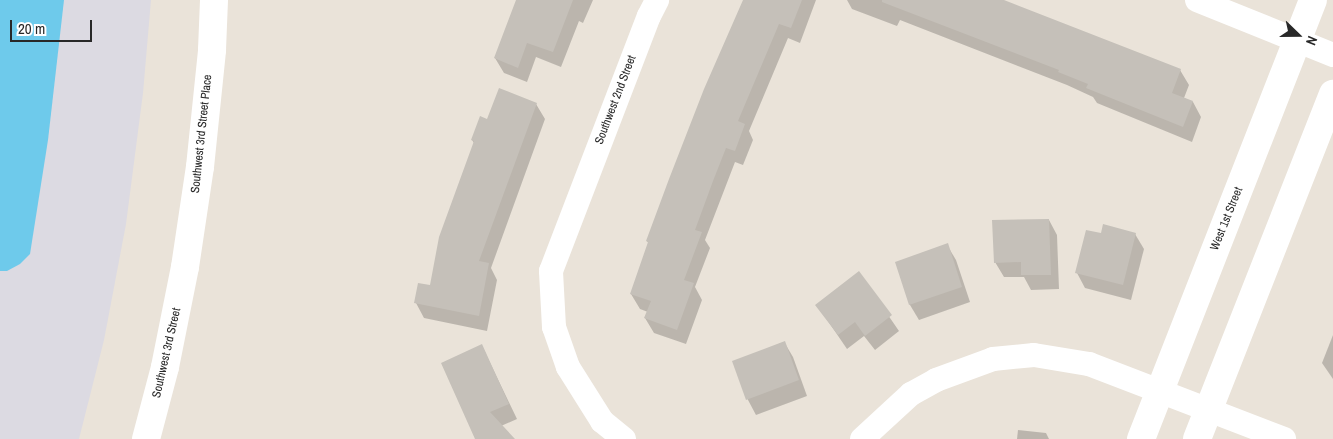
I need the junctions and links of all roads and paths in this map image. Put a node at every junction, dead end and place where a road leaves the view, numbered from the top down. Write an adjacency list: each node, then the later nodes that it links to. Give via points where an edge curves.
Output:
1 (214, 0): 8 (main road, Southwest 3rd Street Place, via 200,166)
2 (657, 0): 12 (street, Southwest 2nd Street, via 551,271 554,327 568,367 602,421)
3 (1197, 0): 5 (street)
4 (1313, 0): 5 (main road, West 1st Street)
5 (1298, 40): 6 (street); 9 (main road, West 1st Street)
6 (1333, 54)
7 (1333, 94): 10 (main road)
8 (185, 267): 11 (main road, Southwest 3rd Street, via 165,367)
9 (1160, 391): 10 (street); 13 (street, via 1089,364 1054,357 1034,355 993,359 936,380 911,394); 14 (main road, West 1st Street)
10 (1208, 408): 15 (main road); 16 (street)
11 (146, 439)
12 (624, 439)
13 (862, 439)
14 (1141, 439)
15 (1197, 439)
16 (1284, 439)

